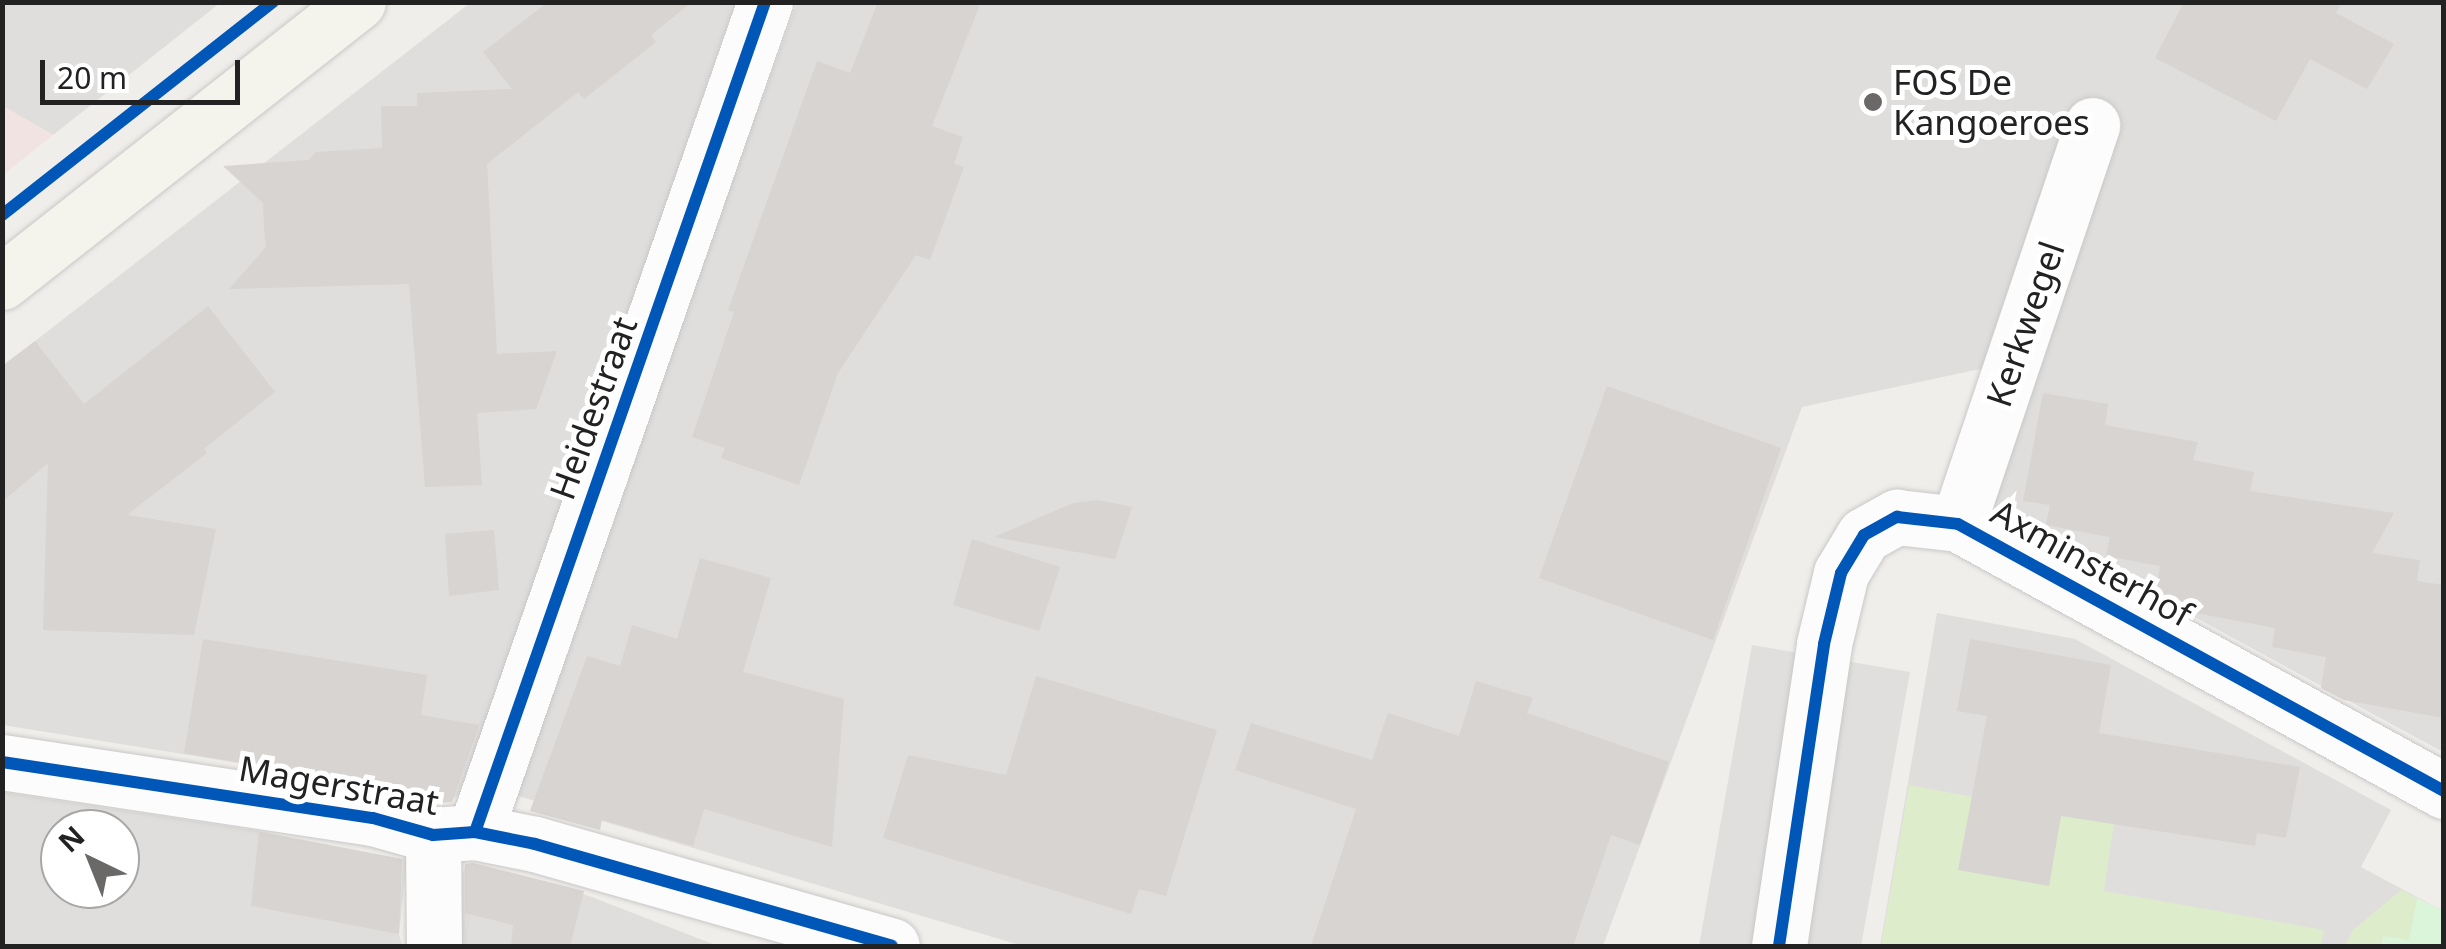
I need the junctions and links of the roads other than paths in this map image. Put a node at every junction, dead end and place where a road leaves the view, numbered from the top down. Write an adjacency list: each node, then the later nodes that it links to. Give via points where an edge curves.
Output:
1 (358, 2): 4 (street)
2 (765, 2): 8 (street, Heidestraat)
3 (2092, 125): 5 (street, Kerkwegel)
4 (2, 282)
5 (1958, 524): 7 (street, Axminsterhof); 11 (street, Axminsterhof, via 1898,516 1864,535 1842,573 1824,644)
6 (2, 762): 8 (street, Magerstraat)
7 (2444, 792)
8 (454, 834): 9 (street, Heidestraat); 10 (street, Magerstraat, via 535,844)
9 (434, 946)
10 (892, 946)
11 (1780, 946)

